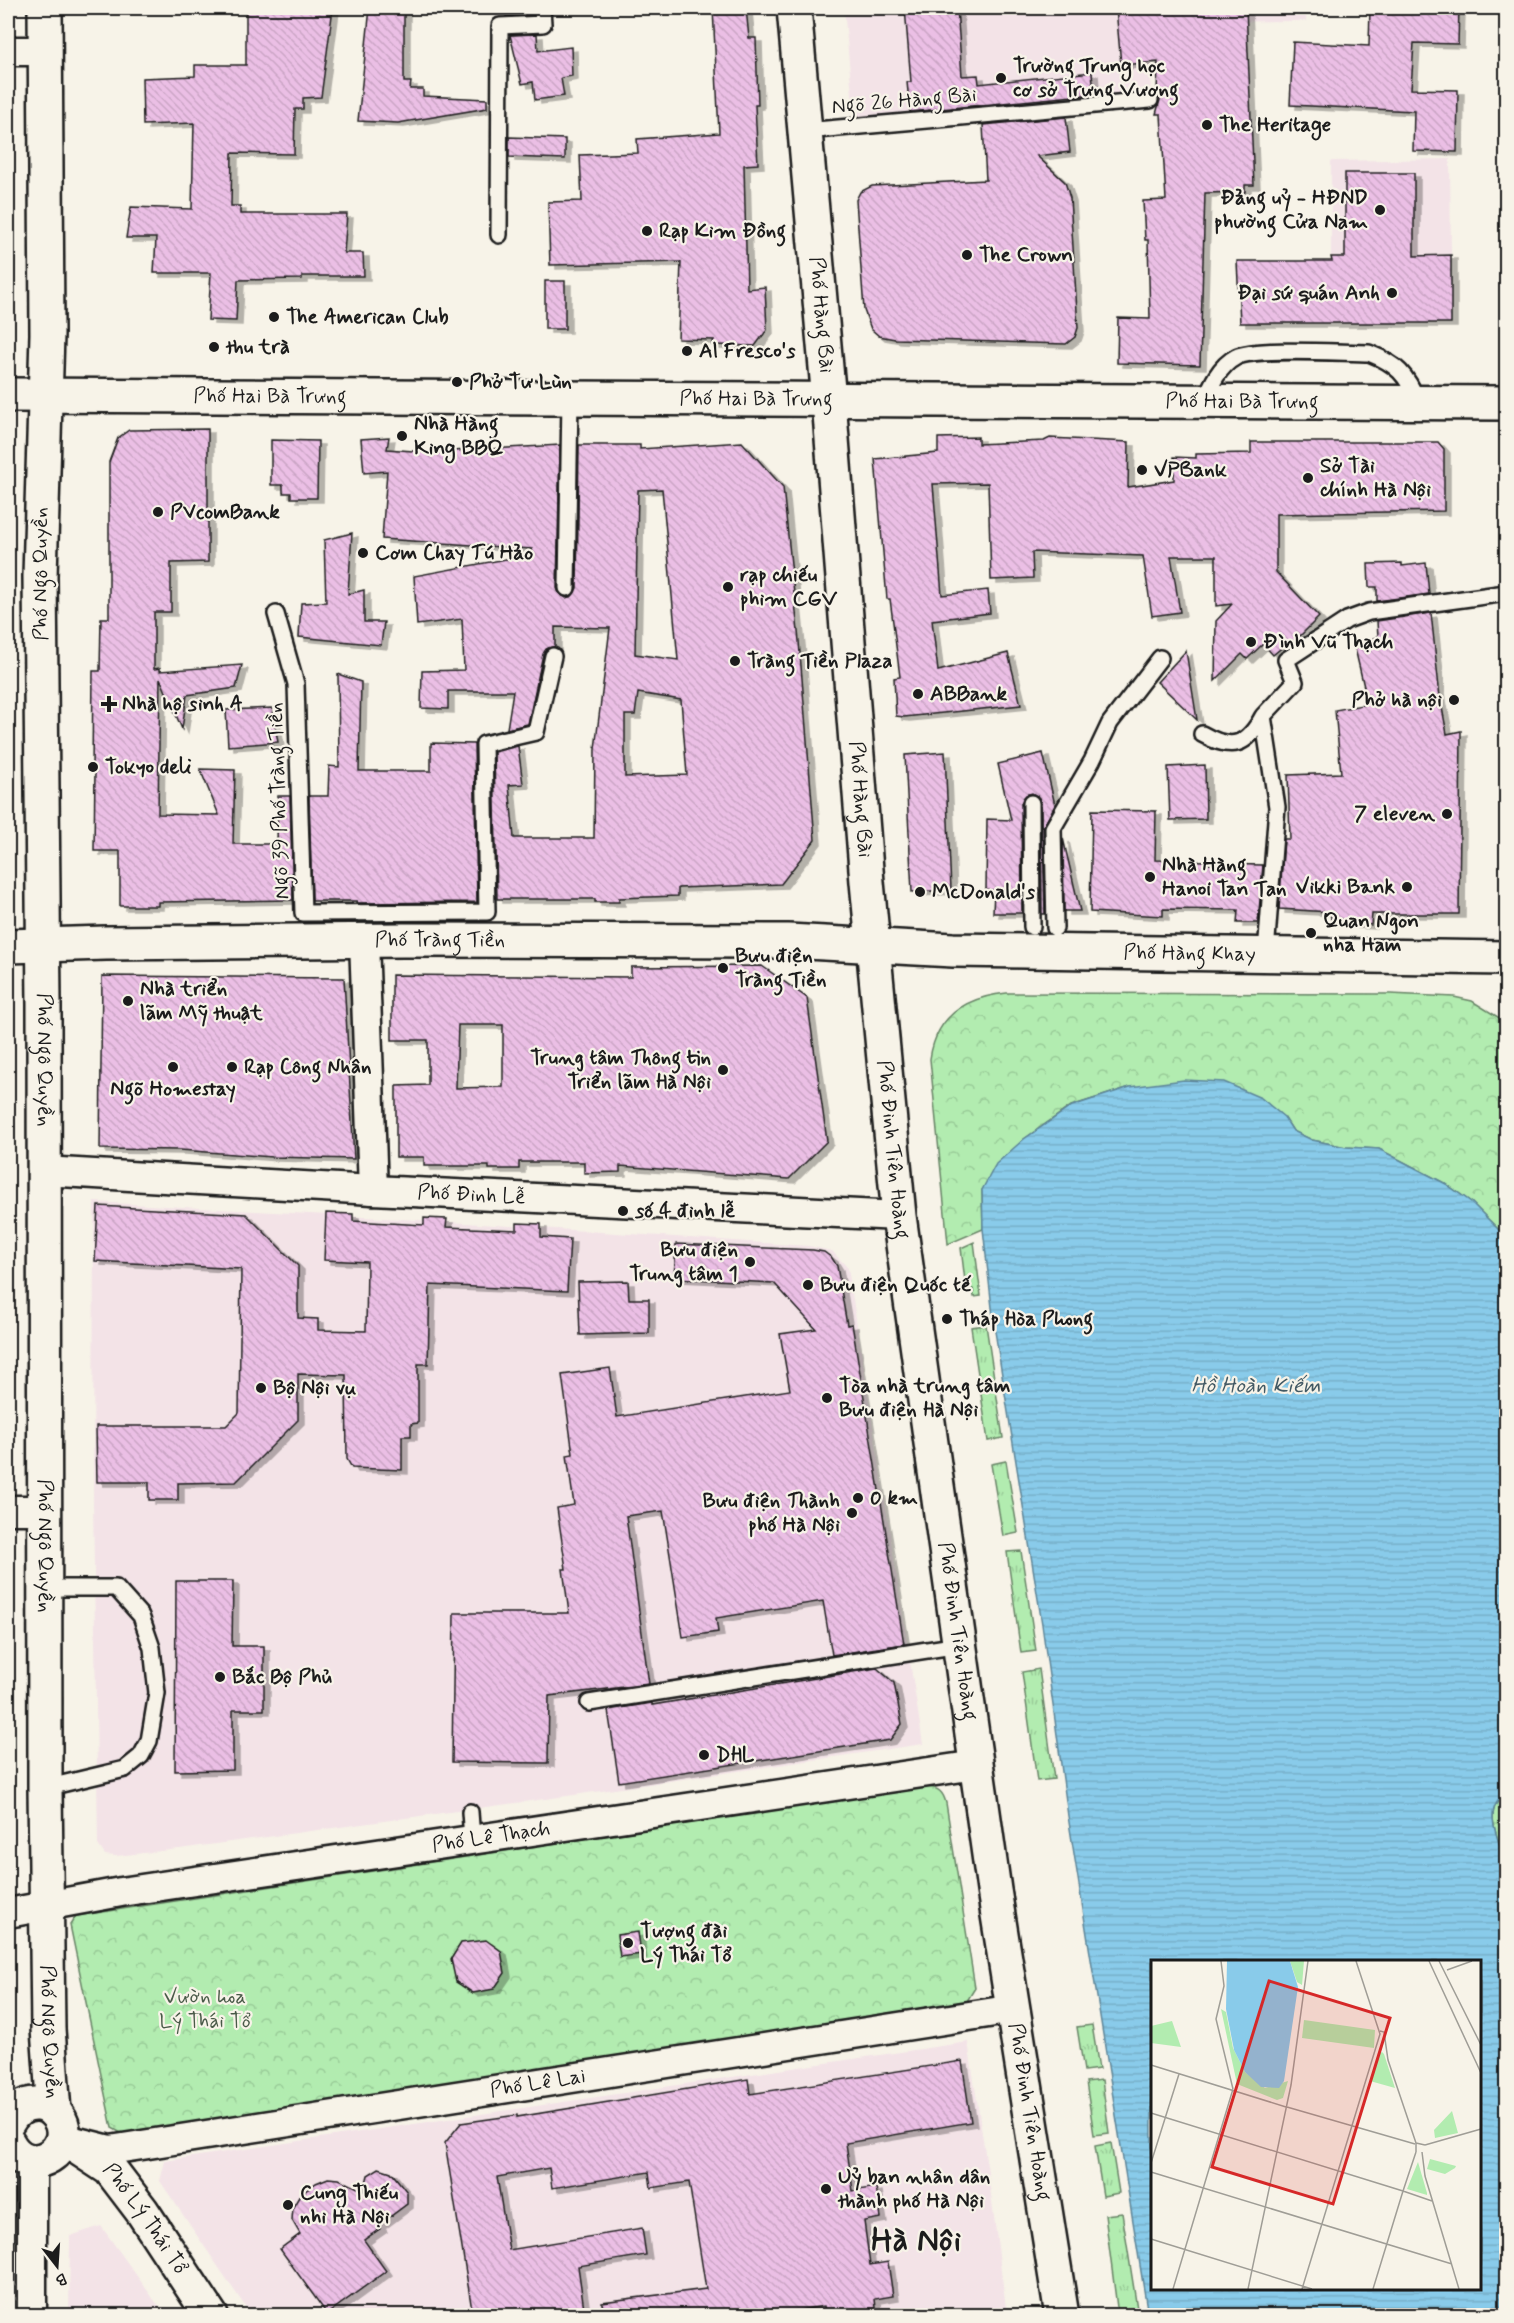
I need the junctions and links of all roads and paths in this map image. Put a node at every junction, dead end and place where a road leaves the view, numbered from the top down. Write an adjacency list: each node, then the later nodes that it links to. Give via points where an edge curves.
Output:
1 (45, 8): 5 (main road, Phố Ngô Quyền)
2 (543, 8): 8 (lane, via 543,24 500,26)
3 (794, 8): 7 (main road, Phố Hàng Bài)
4 (8, 51): 5 (street)
5 (46, 51): 10 (main road, Phố Ngô Quyền)
6 (1150, 100): 7 (lane, Ngõ 26 Hàng Bài)
7 (805, 130): 12 (main road, Phố Hàng Bài)
8 (499, 235)
9 (8, 395): 10 (main road, Phố Hai Bà Trưng)
10 (46, 396): 11 (main road, Phố Hai Bà Trưng); 27 (main road, Phố Ngô Quyền, via 40,576)
11 (570, 398): 12 (main road, Phố Hai Bà Trưng); 16 (lane)
12 (830, 401): 13 (main road, Phố Hai Bà Trưng); 28 (main road, Phố Hàng Bài)
13 (1204, 402): 14 (main road, Phố Hai Bà Trưng); 14 (lane, via 1221,369 1236,357 1254,353 1369,353 1400,370)
14 (1418, 402): 15 (main road, Phố Hai Bà Trưng)
15 (1506, 403)
16 (567, 588)
17 (1506, 593): 21 (lane, via 1369,612 1347,620 1286,660 1295,682)
18 (276, 614): 19 (lane, Ngõ 39 Phố Tràng Tiền, via 296,684 303,913 487,912 484,744 536,732)
19 (553, 656)
20 (1160, 658): 25 (lane, via 1110,723 1053,828)
21 (1263, 716): 22 (lane, via 1254,733 1242,742 1222,742); 30 (lane, via 1277,807)
22 (1202, 734)
23 (1031, 803): 24 (lane)
24 (1032, 927)
25 (1055, 928)
26 (364, 940): 27 (main road, Phố Tràng Tiền); 28 (main road, Phố Tràng Tiền, via 788,940); 33 (street)
27 (44, 945): 29 (main road, Phố Tràng Tiền); 32 (main road, Phố Ngô Quyền)
28 (873, 945): 30 (main road, Phố Hàng Khay, via 953,950); 34 (main road, Phố Đinh Tiên Hoàng)
29 (8, 946)
30 (1266, 953): 31 (main road, Phố Hàng Khay)
31 (1506, 958)
32 (43, 1171): 33 (street, Phố Đinh Lễ); 36 (main road, Phố Ngô Quyền)
33 (373, 1190): 34 (street, Phố Đinh Lễ)
34 (899, 1216): 38 (main road, Phố Đinh Tiên Hoàng)
35 (8, 1510): 36 (street)
36 (44, 1510): 37 (main road, Phố Ngô Quyền)
37 (45, 1588): 41 (main road, Phố Ngô Quyền); 41 (lane, via 116,1588 141,1616 152,1648 157,1693 149,1741 141,1756 124,1769)
38 (959, 1645): 39 (lane); 40 (main road, Phố Đinh Tiên Hoàng)
39 (589, 1703)
40 (976, 1764): 42 (street, Phố Lê Thạch, via 471,1826); 44 (main road, Phố Đinh Tiên Hoàng)
41 (45, 1788): 42 (main road, Phố Ngô Quyền)
42 (47, 1905): 43 (street, Phố Lê Thạch); 46 (main road, Phố Ngô Quyền, via 48,2029)
43 (8, 1913)
44 (1014, 2008): 46 (street, Phố Lê Lai, via 110,2150); 50 (main road, Phố Đinh Tiên Hoàng)
45 (8, 2122): 46 (main road, Phố Lý Thái Tổ, via 19,2108 46,2106)
46 (59, 2125): 47 (main road, via 54,2154 46,2159); 49 (main road, Phố Lý Thái Tổ, via 110,2169)
47 (16, 2158): 48 (street)
48 (32, 2316)
49 (211, 2316)
50 (1062, 2316)

